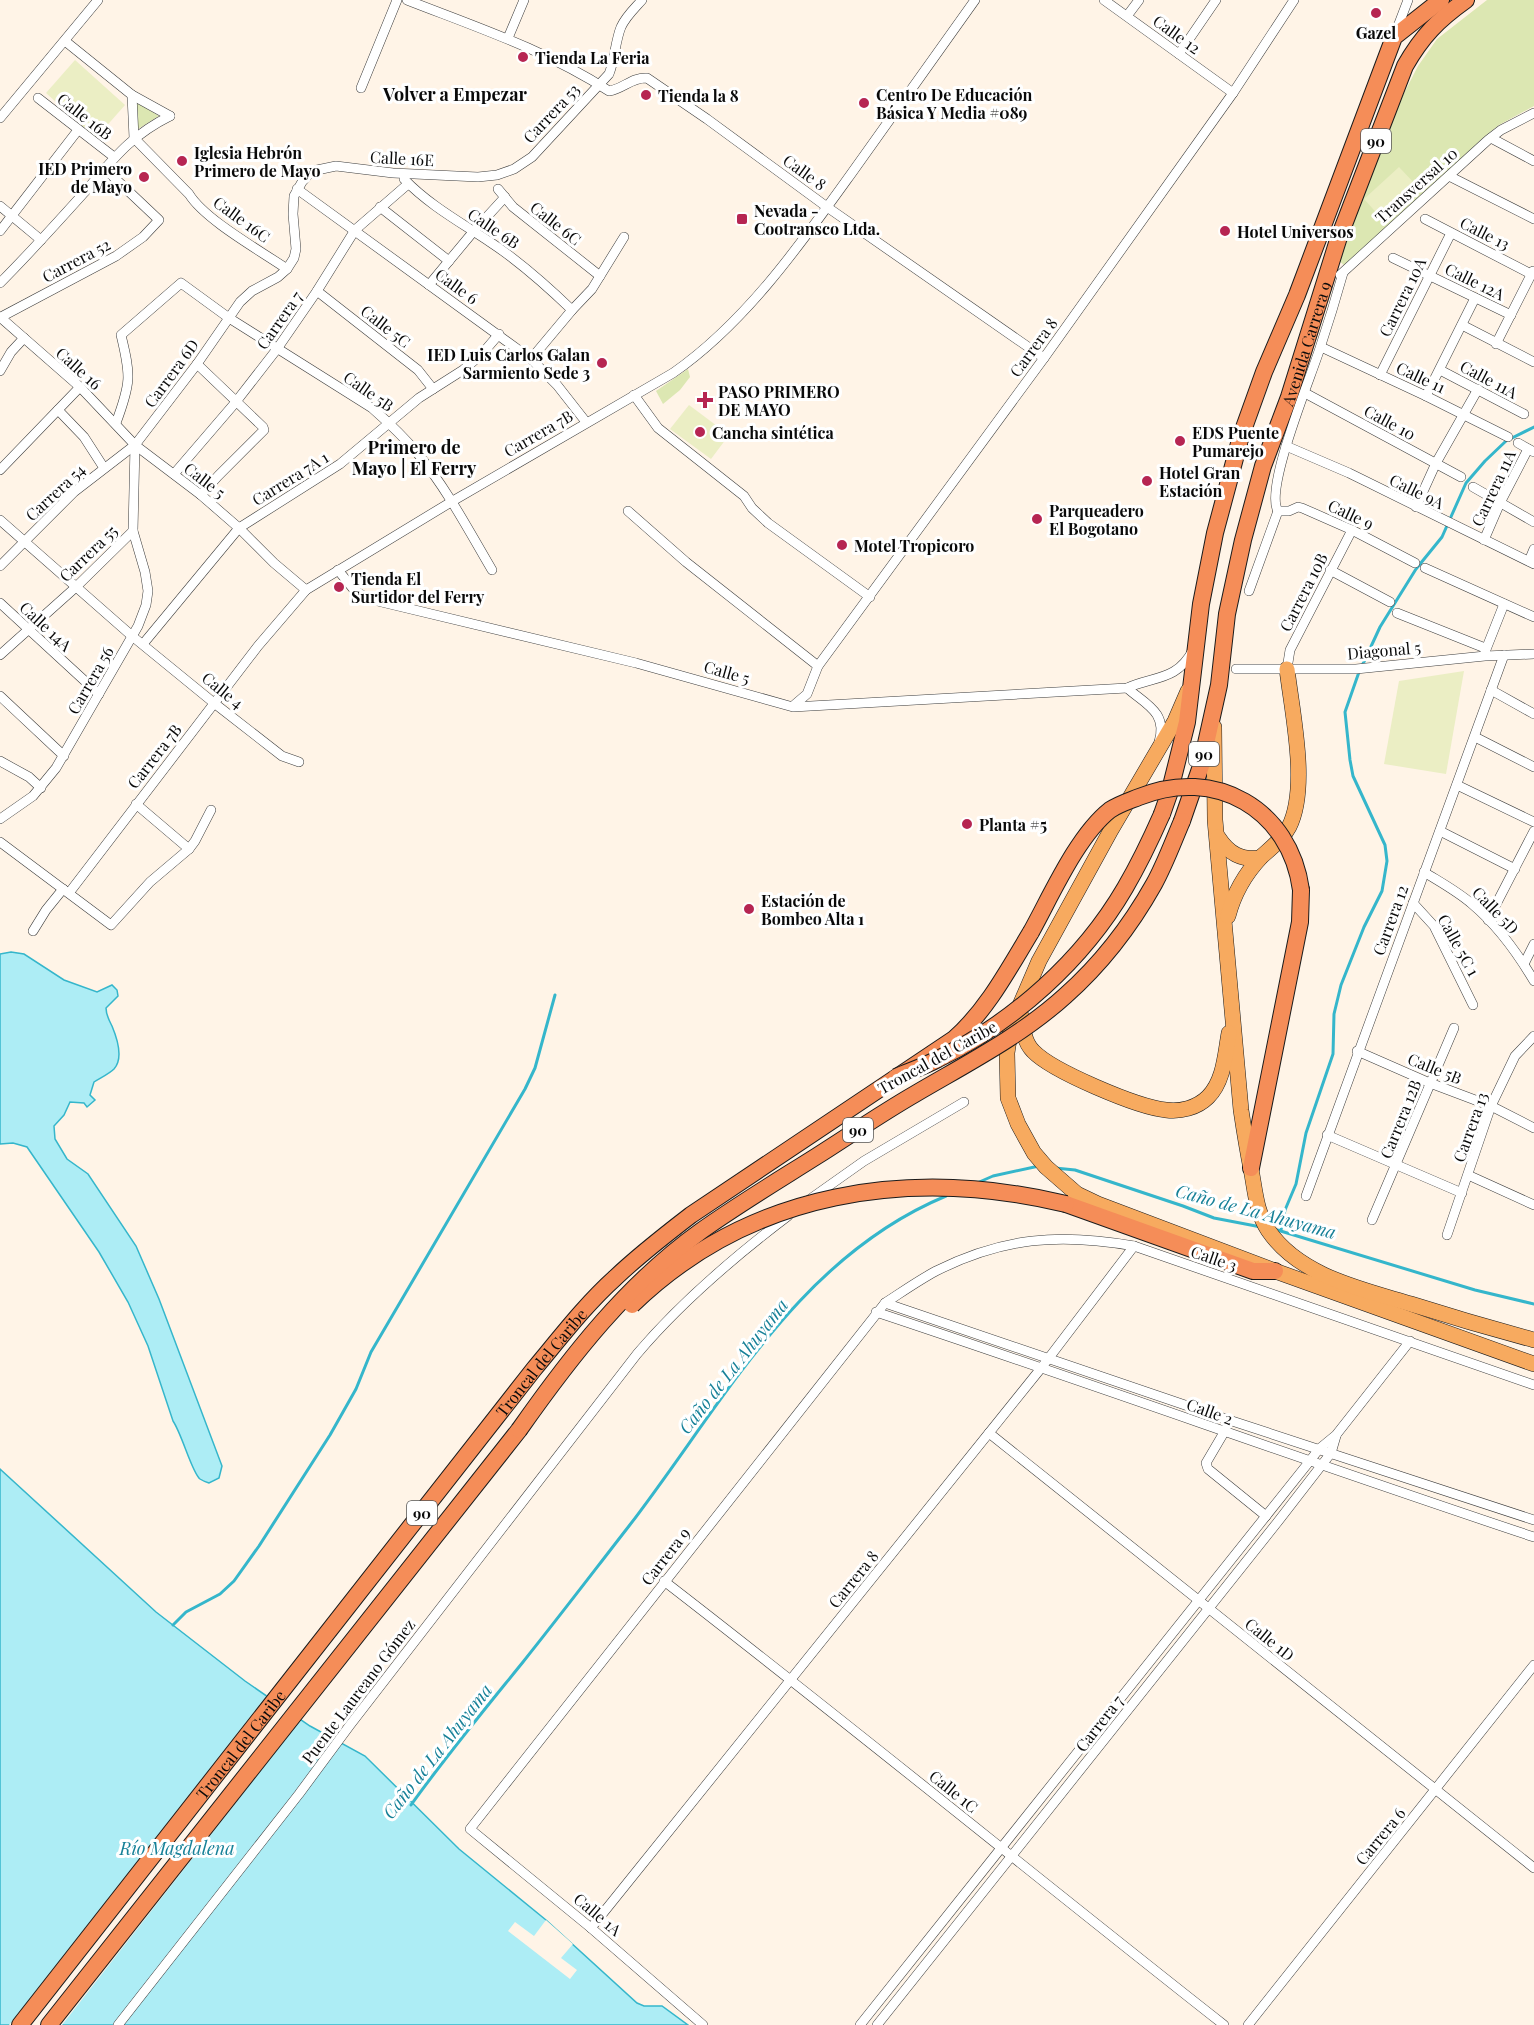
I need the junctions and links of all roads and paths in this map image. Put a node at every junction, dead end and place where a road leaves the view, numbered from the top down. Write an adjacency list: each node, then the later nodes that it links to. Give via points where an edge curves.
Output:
1 (98, 0): 17 (street)
2 (397, 0): 20 (street)
3 (407, 0): 16 (street)
4 (524, 0): 16 (street)
5 (642, 0): 19 (street, Carrera 53, via 621,27 613,64)
6 (975, 0): 41 (street, Carrera 7B)
7 (1104, 0): 14 (street, Calle 12)
8 (1139, 0): 14 (street)
9 (1216, 0): 18 (street)
10 (1294, 0): 21 (street, Carrera 8)
11 (1408, 0): 15 (street)
12 (1441, 0): 15 (highway)
13 (1466, 0): 60 (highway, Avenida Carrera 9 / 90, via 1429,31 1405,66 1349,208)
14 (1127, 16): 18 (street, Calle 12)
15 (1394, 37): 137 (highway, Avenida Carrera 9 / 90, via 1241,436 1215,533)
16 (508, 38): 19 (street)
17 (65, 41): 22 (street); 25 (street)
18 (1179, 54): 21 (street, Calle 12)
19 (599, 84): 33 (street, Carrera 53, via 532,157 497,175); 41 (street, Calle 8, via 609,91 637,78 647,78)
20 (361, 88)
21 (1233, 93): 73 (street, Carrera 8)
22 (132, 95): 27 (street); 27 (street, via 170,116)
23 (38, 98): 26 (street, Calle 16B)
24 (1534, 113): 28 (street, Transversal 10)
25 (0, 118)
26 (78, 130): 29 (street, Calle 16B); 42 (street)
27 (134, 138): 29 (street); 53 (street, Calle 16C, via 216,221)
28 (1491, 138): 30 (street); 34 (street, Transversal 10)
29 (114, 157): 31 (street)
30 (1534, 161)
31 (105, 169): 50 (street); 65 (street, Carrera 52, via 159,220 116,256)
32 (398, 173): 33 (street, Calle 16E); 35 (street, Calle 6B); 36 (street, Calle 16E, via 336,166 308,175)
33 (467, 176)
34 (1449, 176): 44 (street); 55 (street, Transversal 10)
35 (408, 184): 40 (street, Carrera 7); 47 (street, Calle 6B)
36 (297, 189): 45 (street, Calle 6); 53 (street, via 293,203 296,249)
37 (498, 189): 38 (street, Calle 6C)
38 (505, 197): 47 (street); 57 (street, Calle 6C)
39 (0, 206): 42 (street)
40 (380, 207): 45 (street, Carrera 7); 52 (street)
41 (827, 207): 73 (street, Calle 8); 84 (street, Carrera 7B, via 771,282 699,353)
42 (11, 216): 46 (street); 50 (street)
43 (1425, 219): 48 (street, Calle 13)
44 (1534, 219)
45 (355, 230): 59 (street, Calle 6); 61 (street, Carrera 7)
46 (0, 231)
47 (472, 232): 52 (street); 63 (street, Calle 6B, via 515,260)
48 (1451, 233): 54 (street, Calle 13); 56 (street, Carrera 10A)
49 (624, 237): 57 (street)
50 (41, 240): 58 (street)
51 (1393, 258): 56 (street, Calle 12A)
52 (449, 261): 59 (street)
53 (287, 269): 66 (street, Carrera 6D, via 252,291)
54 (1533, 271): 64 (street)
55 (1343, 273): 60 (street, Transversal 10); 71 (street)
56 (1429, 275): 62 (street, Calle 12A); 79 (street, Carrera 10A)
57 (600, 276): 63 (street)
58 (0, 283)
59 (429, 285): 68 (street, Calle 6)
60 (1324, 287): 146 (highway, Avenida Carrera 9 / 90, via 1263,466 1243,540 1227,614)
61 (317, 291): 72 (street, Carrera 7); 81 (street, Calle 5C, via 418,370)
62 (1475, 298): 64 (street, Calle 12A); 67 (street)
63 (572, 310): 74 (street)
64 (1511, 315): 70 (street)
65 (0, 317): 69 (street, Calle 16)
66 (229, 318): 72 (street, Calle 5B); 76 (street, Carrera 6D); 91 (street, Calle 5B, via 181,283 122,335 130,374)
67 (1462, 325): 70 (street); 77 (street)
68 (498, 334): 74 (street, Calle 6); 81 (street, Carrera 7A 1, via 463,370)
69 (24, 338): 78 (street); 80 (street, Calle 16)
70 (1496, 344): 75 (street)
71 (1321, 347): 79 (street, Calle 11); 83 (street)
72 (277, 349): 86 (street, Carrera 7); 92 (street, Calle 5B, via 372,408)
73 (1044, 357): 128 (street, Carrera 8)
74 (531, 359): 90 (street, Calle 6)
75 (1534, 362)
76 (197, 364): 86 (street); 95 (street, Carrera 6D)
77 (1440, 370): 82 (street, Calle 11A); 85 (street)
78 (0, 371)
79 (1380, 375): 85 (street, Calle 11)
80 (80, 387): 87 (street); 91 (street, Calle 16)
81 (433, 388): 92 (street, Carrera 7A 1)
82 (1478, 389): 88 (street); 89 (street, Calle 11A)
83 (1305, 393): 96 (street); 98 (street, Calle 10)
84 (634, 395): 90 (street, Carrera 7B); 128 (street, via 658,428 744,496 768,523)
85 (1426, 396): 88 (street, Calle 11)
86 (236, 403): 101 (street, Carrera 7); 104 (street, via 263,427 263,433)
87 (58, 410): 99 (street, via 84,437); 100 (street)
88 (1464, 414): 93 (street, Calle 11); 98 (street)
89 (1524, 414)
90 (586, 422): 105 (street, Carrera 7B)
91 (116, 423): 95 (street, Calle 16)
92 (389, 423): 105 (street, Calle 5B, via 418,453); 112 (street, Carrera 7A 1, via 340,464)
93 (1508, 436)
94 (1518, 443): 97 (street)
95 (135, 445): 99 (street, Carrera 54); 101 (street, Calle 5); 114 (street, Carrera 55)
96 (1286, 446): 107 (street, Calle 9A); 108 (street, via 1276,488)
97 (1531, 450): 106 (street, Carrera 11A)
98 (1436, 463): 102 (street, Calle 10); 107 (street)
99 (104, 468): 116 (street, Carrera 54)
100 (0, 470)
101 (174, 474): 104 (street, Calle 5)
102 (1461, 477)
103 (1473, 487): 106 (street)
104 (201, 495): 112 (street, Calle 5)
105 (451, 502): 122 (street, Carrera 7B); 123 (street, Calle 5B)
106 (1500, 503): 111 (street); 115 (street, Carrera 11A)
107 (1416, 507): 115 (street, Calle 9A)
108 (1276, 508): 113 (street, Calle 9, via 1289,511 1298,507); 127 (street)
109 (628, 511): 142 (street)
110 (0, 520): 116 (street, Calle 4)
111 (1534, 522)
112 (239, 528): 126 (street, Calle 5); 136 (street, Carrera 7A 1)
113 (1352, 530): 119 (street, Calle 9); 124 (street, Carrera 10B)
114 (133, 531): 125 (street, Carrera 55); 135 (street, Carrera 56, via 148,591)
115 (1484, 540): 118 (street, Calle 9A)
116 (25, 542): 120 (street, Carrera 54); 125 (street, Calle 4)
117 (1534, 549): 118 (street)
118 (1531, 562)
119 (1415, 563)
120 (0, 566)
121 (1425, 568): 131 (street)
122 (338, 570): 126 (street, Carrera 7B); 152 (street, Calle 5, via 355,591 369,599 625,660)
123 (492, 570)
124 (1330, 570): 129 (street); 144 (street, Carrera 10B, via 1290,650)
125 (76, 587): 134 (street, Carrera 55); 135 (street, Calle 4)
126 (306, 590): 151 (street, Carrera 7B)
127 (1249, 591)
128 (870, 597): 142 (street, Carrera 8)
129 (1390, 602)
130 (0, 603): 134 (street, Calle 14A)
131 (1504, 604): 133 (street); 138 (street)
132 (1397, 613): 138 (street)
133 (1534, 617)
134 (27, 630): 140 (street, Carrera 55); 149 (street, Calle 14A)
135 (132, 636): 136 (street, Calle 4); 149 (street, Carrera 56)
136 (143, 644): 151 (street, Calle 4)
137 (1196, 644): 145 (highway, Avenida Carrera 9 / 90); 147 (street, Calle 5, via 1185,662 1170,675)
138 (1485, 652): 141 (street, Diagonal 5); 144 (street, Diagonal 5, via 1361,668)
139 (1534, 654): 141 (street, Diagonal 5)
140 (0, 655)
141 (1503, 655): 148 (street, Carrera 12)
142 (818, 666): 152 (street, Carrera 8, via 807,694)
143 (1236, 669): 144 (street, Diagonal 5)
144 (1287, 669): 173 (main road, via 1300,777 1297,806 1289,828)
145 (1192, 679): 156 (main road); 164 (highway, Avenida Carrera 9 / 90, via 1187,722)
146 (1219, 685): 166 (highway, Avenida Carrera 9 / 90, via 1201,766); 170 (main road, via 1214,728)
147 (1127, 688): 152 (street, Calle 5); 156 (street, via 1145,700 1160,722)
148 (1491, 690): 153 (street); 154 (street, Carrera 12)
149 (99, 694): 155 (street, Carrera 56)
150 (0, 696): 155 (street)
151 (214, 703): 158 (street, Calle 4, via 282,756); 162 (street, Carrera 7B)
152 (793, 706)
153 (1534, 714)
154 (1475, 737): 159 (street); 160 (street, Carrera 12)
155 (64, 756): 161 (street, Carrera 56)
156 (1155, 757): 184 (main road, via 1039,961)
157 (0, 761): 161 (street)
158 (299, 762)
159 (1534, 767)
160 (1456, 785): 167 (street); 168 (street, Carrera 12)
161 (42, 788): 165 (street, Carrera 56)
162 (136, 804): 172 (street); 176 (street, Carrera 7B)
163 (211, 810): 172 (street)
164 (1162, 814): 190 (highway, Troncal del Caribe / 90, bridge, via 1145,852 1112,907 1073,957 1043,987 976,1038)
165 (0, 819)
166 (1182, 821): 215 (highway, Troncal del Caribe / 90, bridge, via 1154,884 1137,911 1065,996 978,1059 913,1095 700,1231 627,1293 553,1382)
167 (1534, 822)
168 (1440, 831): 174 (street); 175 (street, Carrera 12)
169 (1534, 831): 174 (street)
170 (1218, 836): 173 (main road, via 1235,855); 179 (main road)
171 (0, 843): 176 (street)
172 (189, 849): 176 (street, via 137,894 113,925)
173 (1260, 858): 179 (main road, via 1232,901)
174 (1515, 869): 178 (street)
175 (1424, 873): 177 (street, Carrera 12); 178 (street, Calle 5D, via 1458,893)
176 (66, 891): 180 (street, Carrera 7B, via 46,910)
177 (1413, 903): 185 (street, Calle 5C 1, via 1434,926); 189 (street, Carrera 12)
178 (1488, 920): 182 (street, Calle 5D)
179 (1226, 926): 186 (main road)
180 (33, 931)
181 (1534, 944): 182 (street)
182 (1524, 964): 183 (street, Calle 5D)
183 (1534, 981)
184 (1020, 1005): 186 (main road, via 1025,1036 1033,1052 1125,1099 1167,1111 1185,1110 1200,1102 1218,1082); 205 (main road, via 1011,1026 1007,1053 1008,1098 1034,1152 1060,1180 1098,1204)
185 (1473, 1005)
186 (1233, 1010): 197 (main road, via 1241,1110)
187 (1454, 1028): 191 (street, Carrera 12B)
188 (1534, 1036): 193 (street, Carrera 13, via 1515,1056)
189 (1358, 1051): 191 (street, Calle 5B); 195 (street, Carrera 12)
190 (896, 1077): 197 (highway, bridge, via 954,1040 989,1001 1086,837 1102,818 1124,802 1161,789 1212,788 1236,796 1256,809 1281,835 1297,867 1301,890 1300,922); 237 (highway, Troncal del Caribe / 90, via 651,1245 578,1316)
191 (1430, 1083): 193 (street, Calle 5B); 196 (street, Carrera 12B)
192 (960, 1104): 239 (street, Puente Laureano Gómez / 90, via 819,1192 694,1293 657,1330)
193 (1491, 1106): 194 (street, Calle 5B); 198 (street, Carrera 13)
194 (1534, 1128)
195 (1327, 1135): 196 (street); 200 (street, Carrera 12)
196 (1396, 1166): 199 (street); 202 (street, Carrera 12B)
197 (1251, 1167): 208 (main road, via 1258,1209 1267,1228 1281,1246 1311,1268 1341,1282)
198 (1468, 1175): 199 (street, Carrera 13); 201 (street)
199 (1462, 1193): 203 (street, Carrera 13)
200 (1306, 1196)
201 (1534, 1205)
202 (1372, 1220)
203 (1447, 1235)
204 (1134, 1246): 206 (street, Calle 3, via 1098,1240 1041,1239 1002,1246 960,1260); 209 (street, Calle 3); 210 (street, Carrera 8)
205 (1275, 1271): 211 (main road); 215 (highway, bridge, via 1253,1271 1066,1204 1023,1194 977,1188 904,1187 835,1196 757,1222 696,1254 638,1299)
206 (885, 1303): 207 (street, Carrera 9); 210 (street, Calle 2)
207 (876, 1312): 212 (street, Calle 2); 226 (street, Carrera 9)
208 (1534, 1340)
209 (1410, 1341): 213 (street, Calle 3); 218 (street, Carrera 7)
210 (1049, 1358): 212 (street, Carrera 8); 214 (street, Calle 2)
211 (1534, 1364)
212 (1042, 1367): 216 (street, Carrera 8); 217 (street, Calle 2)
213 (1534, 1385)
214 (1230, 1420): 217 (street); 219 (street, Calle 2)
215 (519, 1430): 238 (highway, Troncal del Caribe / 90)
216 (989, 1433): 227 (street, Calle 1D); 230 (street, Carrera 8)
217 (1224, 1433): 221 (street, Calle 2); 223 (street, via 1208,1458 1208,1469)
218 (1336, 1434): 219 (street, Carrera 7); 220 (street, Carrera 7)
219 (1319, 1449): 220 (street, Calle 2); 221 (street, Carrera 7)
220 (1331, 1453): 222 (street, Carrera 7); 224 (street, Calle 2)
221 (1309, 1462): 222 (street, Calle 2); 223 (street, Carrera 7)
222 (1321, 1466): 225 (street, Calle 2); 228 (street, Carrera 7)
223 (1266, 1516): 227 (street, Carrera 7)
224 (1534, 1520)
225 (1534, 1537)
226 (664, 1581): 230 (street, Calle 1C); 232 (street, Carrera 9)
227 (1199, 1602): 228 (street, Calle 1D); 233 (street, Carrera 7)
228 (1209, 1609): 231 (street, Calle 1D); 234 (street, Carrera 7)
229 (1534, 1665): 231 (street, Carrera 6)
230 (791, 1679): 233 (street, Calle 1C); 236 (street, Carrera 8)
231 (1435, 1790): 235 (street, Calle 1D); 244 (street, Carrera 6)
232 (470, 1829): 236 (street, Calle 1A)
233 (1001, 1849): 234 (street, Calle 1C); 241 (street, Carrera 7)
234 (1011, 1858): 242 (street, Carrera 7); 243 (street, Calle 1C)
235 (1534, 1868)
236 (591, 1928): 240 (street, Calle 1A)
237 (20, 2025)
238 (49, 2025)
239 (118, 2025)
240 (703, 2025)
241 (860, 2025)
242 (877, 2025)
243 (1224, 2025)
244 (1248, 2025)

